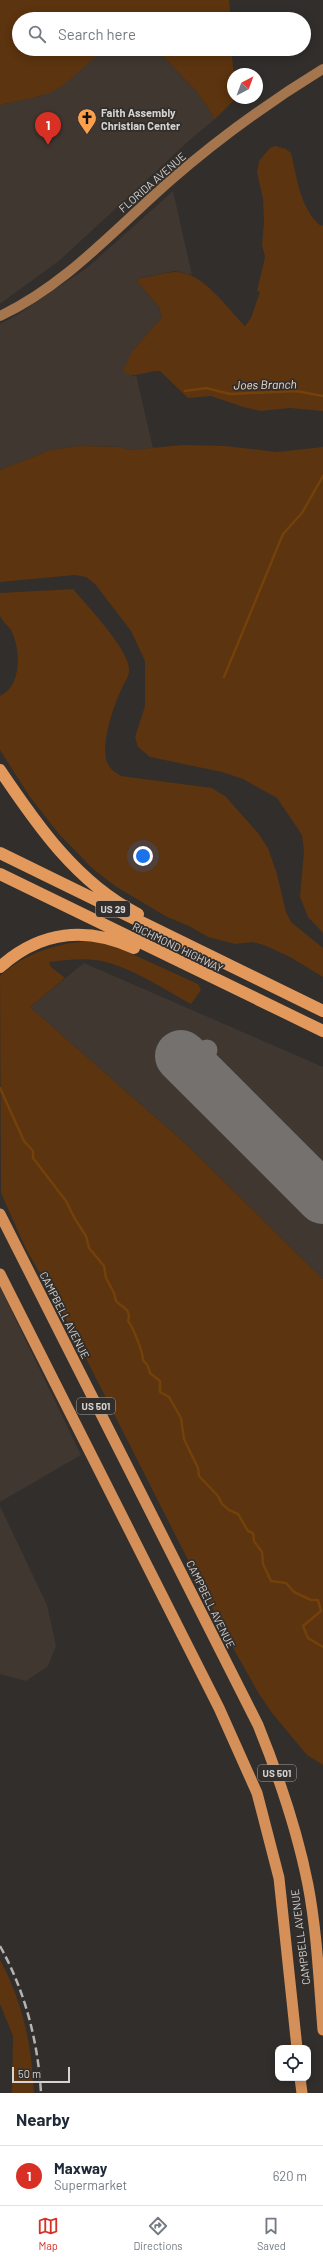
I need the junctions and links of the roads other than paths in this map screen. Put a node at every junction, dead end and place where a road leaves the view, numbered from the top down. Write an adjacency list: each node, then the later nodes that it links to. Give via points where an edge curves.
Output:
1 (323, 70): 2 (main road, FLORIDA AVENUE, via 248,118 171,180 72,270 35,297)
2 (0, 316)
3 (0, 770): 7 (highway, via 54,845 108,896)
4 (0, 853): 7 (highway, US 29)
5 (0, 874): 6 (highway, RICHMOND HIGHWAY / US 29)
6 (177, 961): 8 (highway, via 147,954 104,936 83,934 45,940); 10 (highway, RICHMOND HIGHWAY / US 29)
7 (225, 964): 9 (highway, RICHMOND HIGHWAY / US 29)
8 (0, 967)
9 (323, 1011)
10 (323, 1031)
11 (0, 1214): 13 (highway, CAMPBELL AVENUE / US 501, via 258,1725 282,1785 308,1886)
12 (0, 1274): 14 (highway, CAMPBELL AVENUE / US 501, via 219,1708 257,1793 279,1878)
13 (323, 2030)
14 (297, 2045)
15 (300, 2081): 16 (highway)
16 (302, 2093)

